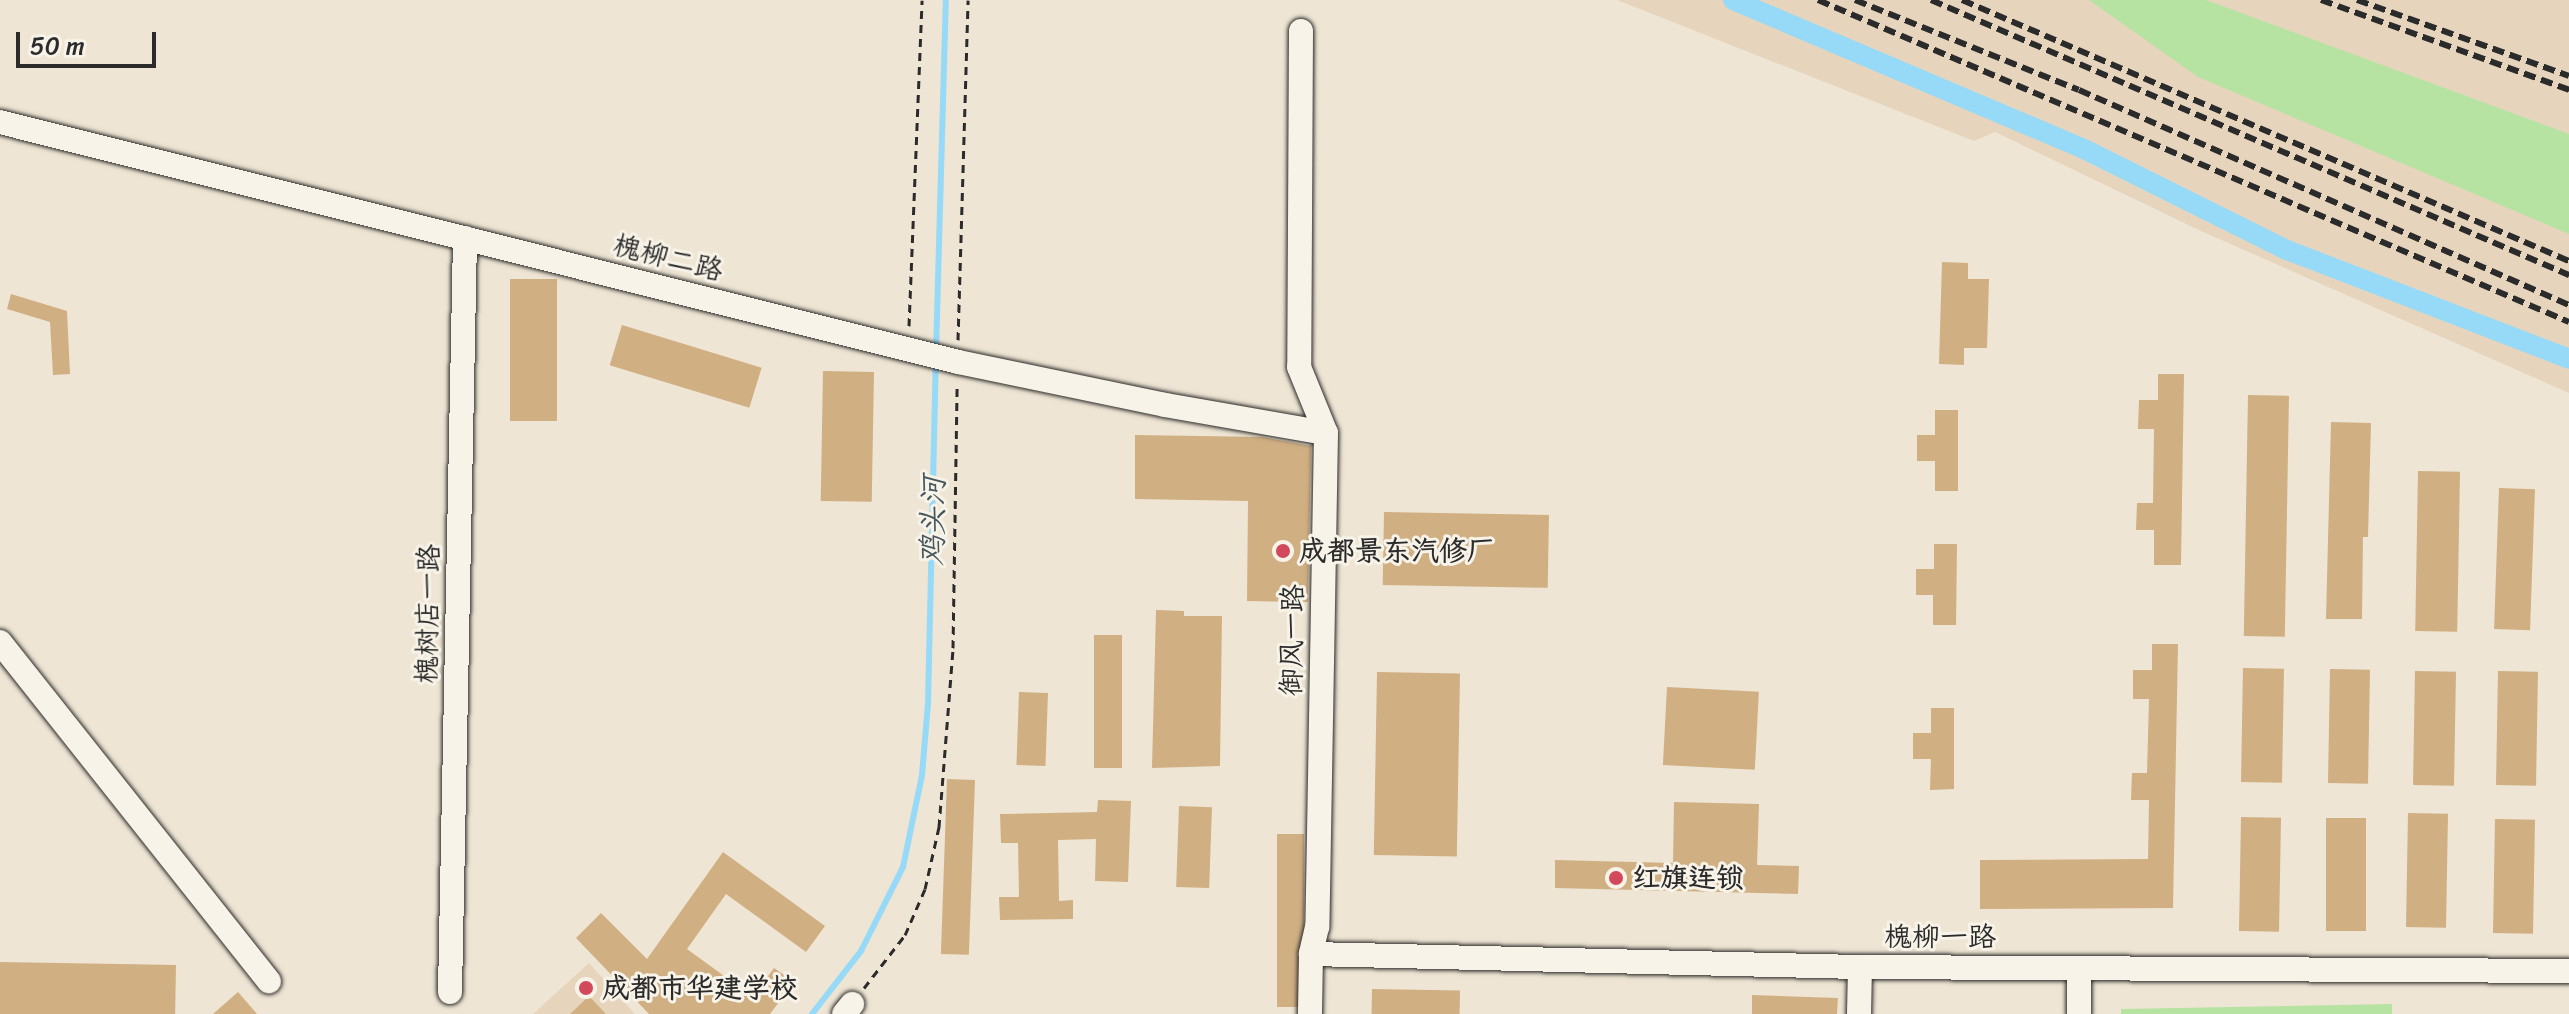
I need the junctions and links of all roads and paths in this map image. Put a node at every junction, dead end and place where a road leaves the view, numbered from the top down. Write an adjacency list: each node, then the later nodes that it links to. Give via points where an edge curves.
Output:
1 (922, 0): 6 (path)
2 (968, 0): 7 (path)
3 (1301, 31): 8 (street, 御风一路, via 1299,367)
4 (0, 122): 5 (street, 槐柳二路)
5 (465, 238): 6 (street, 槐柳二路); 15 (street, 槐树店一路)
6 (908, 350): 7 (street, 槐柳二路)
7 (958, 362): 8 (street, 槐柳二路); 16 (path, via 953,648 939,827 925,889 905,935)
8 (1326, 433): 10 (street, 御风一路, via 1317,927)
9 (0, 642): 14 (street)
10 (1311, 954): 11 (street, 槐柳一路); 17 (street, 御风一路)
11 (1860, 967): 12 (street, 槐柳一路); 18 (street)
12 (2079, 968): 13 (street, 槐柳一路); 19 (street)
13 (2569, 971)
14 (269, 981)
15 (450, 992)
16 (848, 1009)
17 (1310, 1014)
18 (1859, 1014)
19 (2079, 1014)

